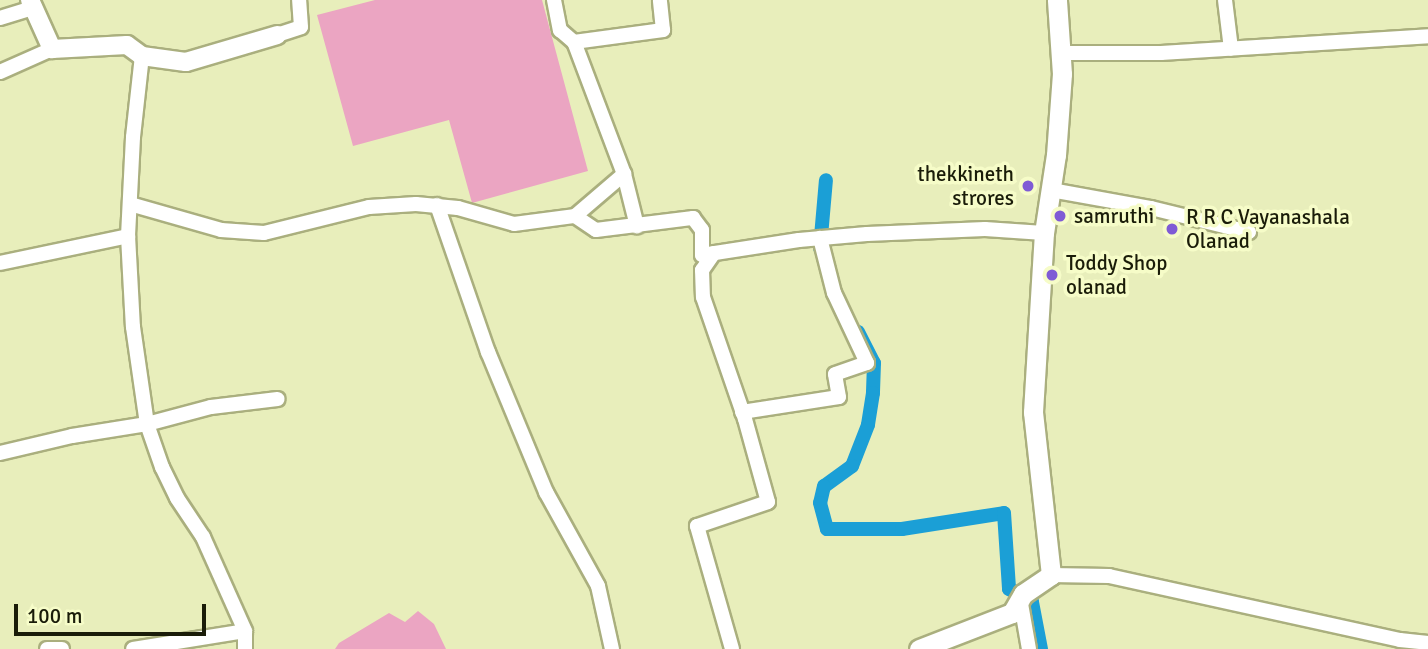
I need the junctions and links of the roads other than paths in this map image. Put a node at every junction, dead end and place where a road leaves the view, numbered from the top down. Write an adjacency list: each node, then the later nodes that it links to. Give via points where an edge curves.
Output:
1 (299, 0): 8 (street, via 301,27)
2 (554, 0): 10 (street, via 560,30)
3 (660, 0): 10 (street, via 663,30)
4 (1057, 0): 13 (main road)
5 (1225, 0): 12 (street)
6 (32, 4): 7 (street); 11 (street)
7 (0, 19)
8 (277, 35): 14 (street, via 186,62)
9 (1428, 36): 12 (street)
10 (574, 42): 16 (street)
11 (52, 49): 14 (street, via 127,45); 15 (street)
12 (1231, 49): 13 (street)
13 (1059, 53): 17 (main road, via 1062,74)
14 (142, 56): 18 (street)
15 (0, 72)
16 (624, 174): 20 (street); 21 (street)
17 (1051, 190): 22 (street); 23 (main road)
18 (130, 204): 19 (street, via 220,230 264,233 369,207); 24 (street)
19 (438, 205): 20 (street, via 514,224); 40 (street, via 488,352 546,492 598,586)
20 (575, 216): 21 (street, via 596,230)
21 (636, 226): 26 (street, via 692,218 702,230 702,255)
22 (1249, 232)
23 (1044, 233): 25 (street, via 985,229); 32 (main road, via 1033,412)
24 (128, 236): 27 (street); 30 (street, via 132,327)
25 (820, 238): 26 (street); 29 (street, via 834,293 867,363 835,374 839,397)
26 (714, 253): 29 (street, via 702,270 703,297)
27 (0, 262)
28 (278, 399): 30 (street, via 211,407)
29 (743, 416): 41 (street, via 768,502 697,526)
30 (147, 424): 31 (street); 34 (street, via 167,477 203,537)
31 (0, 453)
32 (1051, 575): 33 (main road); 35 (street, via 1109,576)
33 (1021, 596): 42 (main road, via 1012,613); 43 (street)
34 (246, 631): 38 (street); 39 (street)
35 (1428, 643)
36 (47, 649): 37 (street)
37 (61, 649)
38 (133, 649)
39 (245, 649)
40 (612, 649)
41 (732, 649)
42 (919, 649)
43 (1029, 649)

